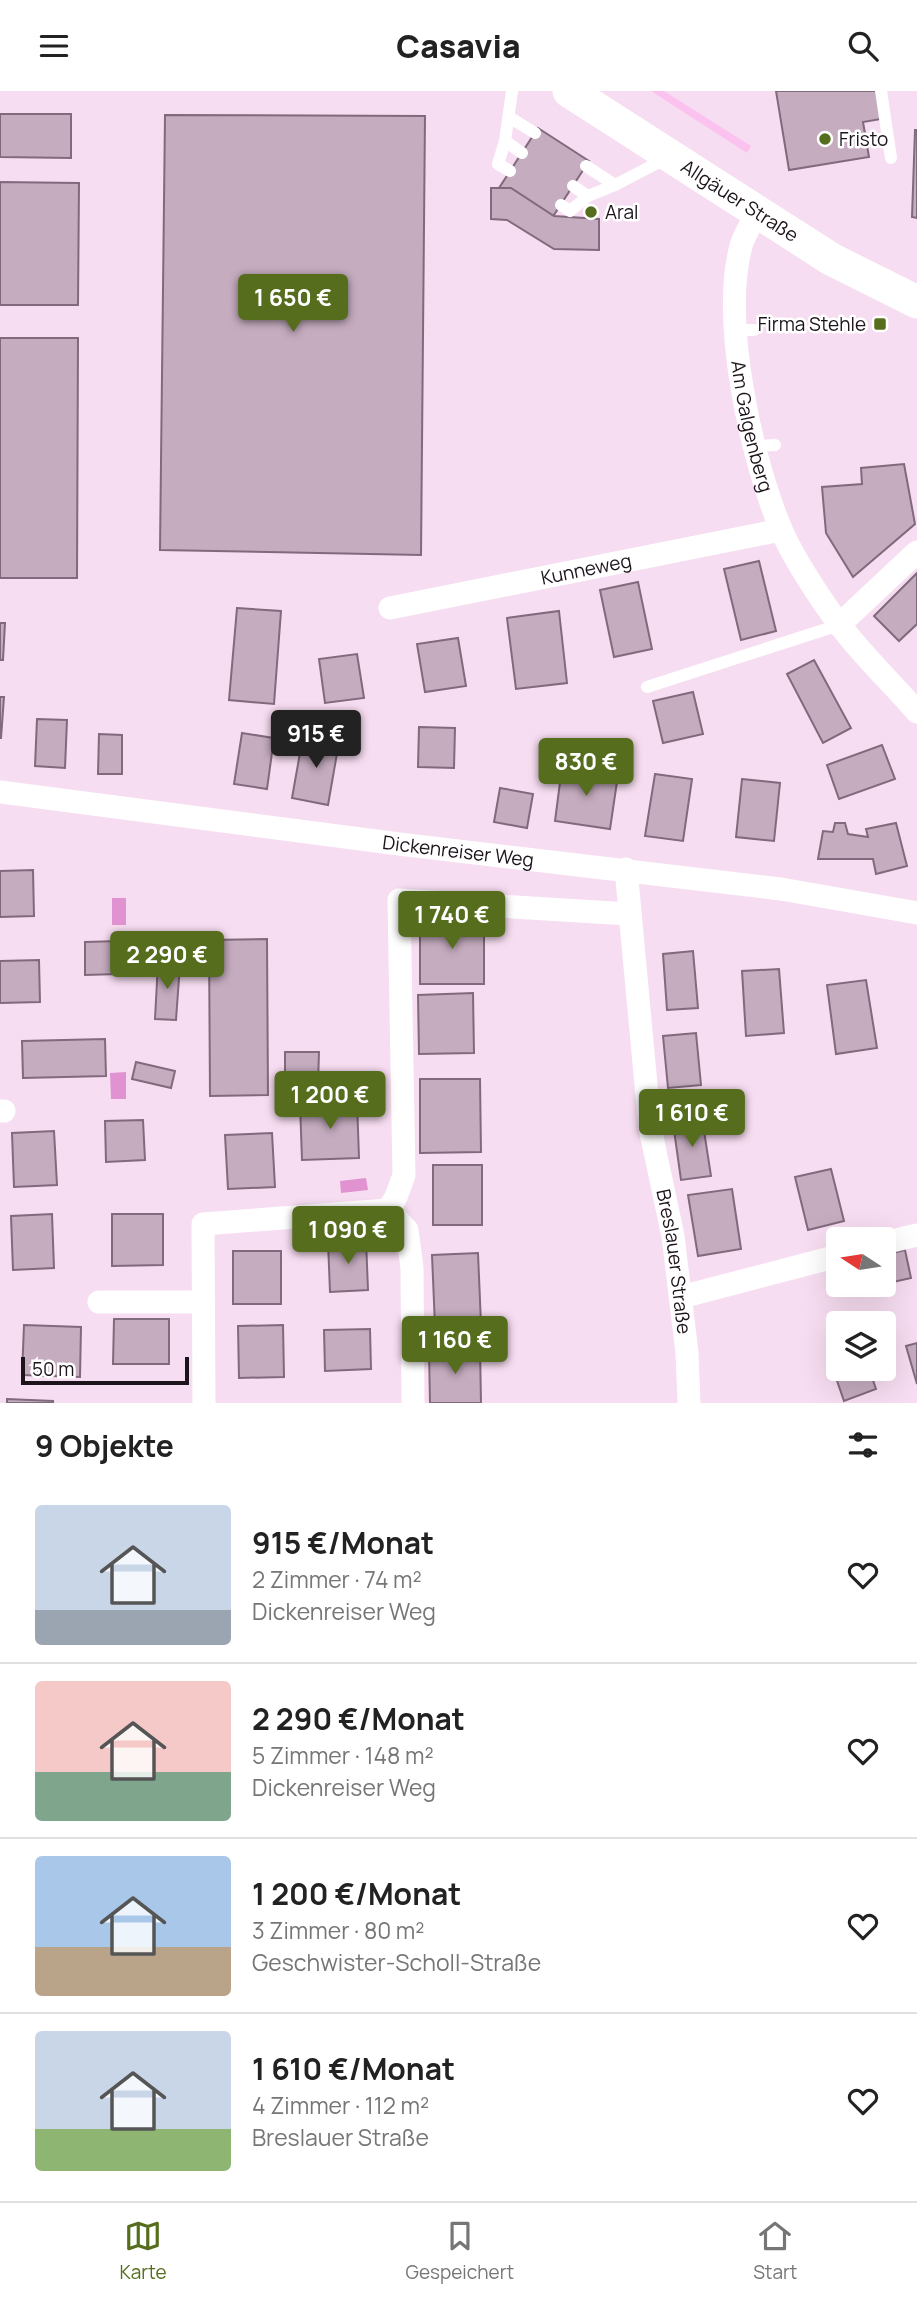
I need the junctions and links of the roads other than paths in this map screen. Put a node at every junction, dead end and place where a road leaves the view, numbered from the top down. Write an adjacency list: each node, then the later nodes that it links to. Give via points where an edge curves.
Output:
1 (512, 91): 4 (lane)
2 (569, 91): 8 (main road, Allgäuer Straße)
3 (881, 91): 9 (lane)
4 (509, 117): 5 (lane); 6 (lane)
5 (535, 133)
6 (505, 141): 7 (lane); 11 (lane, via 498,164)
7 (522, 153)
8 (671, 157): 12 (lane); 16 (main road, Allgäuer Straße)
9 (891, 158)
10 (586, 166): 12 (lane)
11 (510, 171)
12 (615, 185): 14 (lane)
13 (572, 186): 14 (lane)
14 (588, 196): 15 (lane, via 570,211)
15 (561, 205)
16 (757, 213): 17 (main road, Allgäuer Straße, via 831,259); 18 (street, Am Galgenberg, via 742,245 737,276 745,330 743,394 765,445)
17 (917, 302)
18 (781, 530): 20 (street, Kunneweg); 21 (street, Am Galgenberg)
19 (917, 552): 21 (street)
20 (390, 608)
21 (839, 625): 22 (lane); 23 (street, Am Galgenberg)
22 (647, 687)
23 (917, 712)
24 (0, 792): 25 (street, Dickenreiser Weg)
25 (626, 869): 26 (street, Dickenreiser Weg); 27 (street, Breslauer Straße)
26 (917, 913)
27 (629, 914): 28 (street, via 399,900 404,1175); 32 (street, Breslauer Straße, via 650,1128)
28 (388, 1210): 34 (street, via 203,1224); 36 (street, via 407,1230 412,1268)
29 (917, 1235): 30 (street)
30 (896, 1240)
31 (826, 1258): 32 (street)
32 (681, 1297): 37 (street, Breslauer Straße)
33 (99, 1302): 34 (street)
34 (203, 1302): 35 (street)
35 (204, 1403)
36 (413, 1403)
37 (689, 1403)

